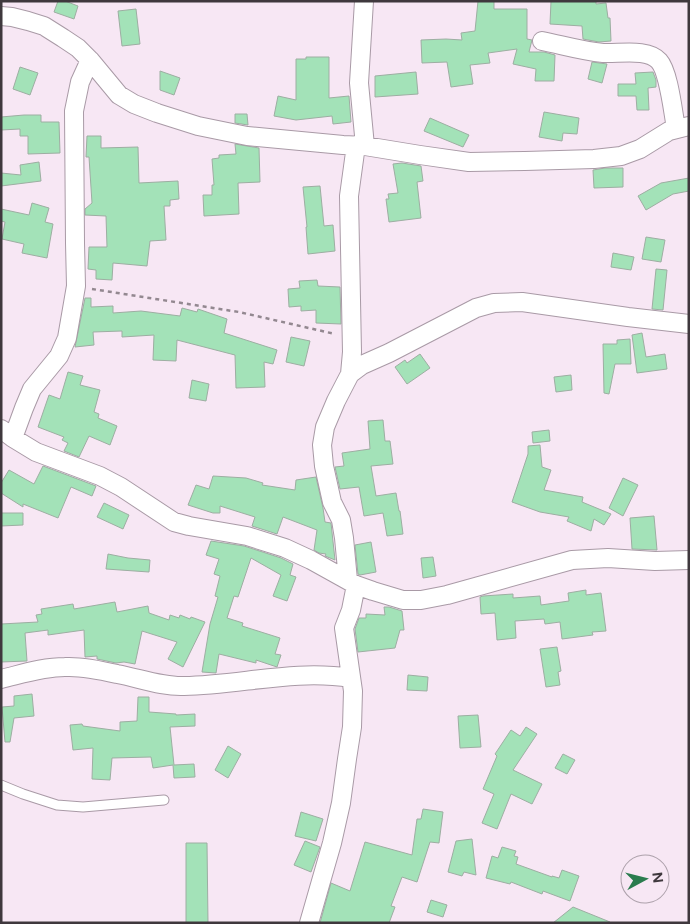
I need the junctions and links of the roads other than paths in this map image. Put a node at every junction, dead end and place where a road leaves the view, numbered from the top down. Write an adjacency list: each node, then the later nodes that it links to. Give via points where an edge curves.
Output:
1 (364, 1): 6 (street, via 359,82)
2 (1, 16): 4 (street, via 44,26 78,48)
3 (542, 42): 5 (street, via 603,53 652,56 664,68)
4 (90, 60): 6 (street, via 119,95 157,113 247,136); 9 (street, via 80,82 74,111 76,286 67,338 59,356 32,389)
5 (682, 127): 6 (street, via 627,154 594,158 469,162)
6 (361, 146): 8 (street, via 349,196)
7 (689, 324): 8 (street, via 522,302 494,303 476,308)
8 (350, 374): 11 (street, via 325,427 322,445 332,502 341,520)
9 (7, 434): 11 (street, via 36,452 121,487 174,522 247,536 285,548)
10 (689, 560): 11 (street, via 572,560 421,600 404,600)
11 (352, 583): 12 (street, via 351,610 344,628)
12 (351, 678): 13 (street, via 304,675 182,686 64,666); 16 (street, via 352,727 342,804)
13 (1, 679)
14 (1, 785): 15 (lane, via 57,805 83,807)
15 (164, 800)
16 (309, 923)

